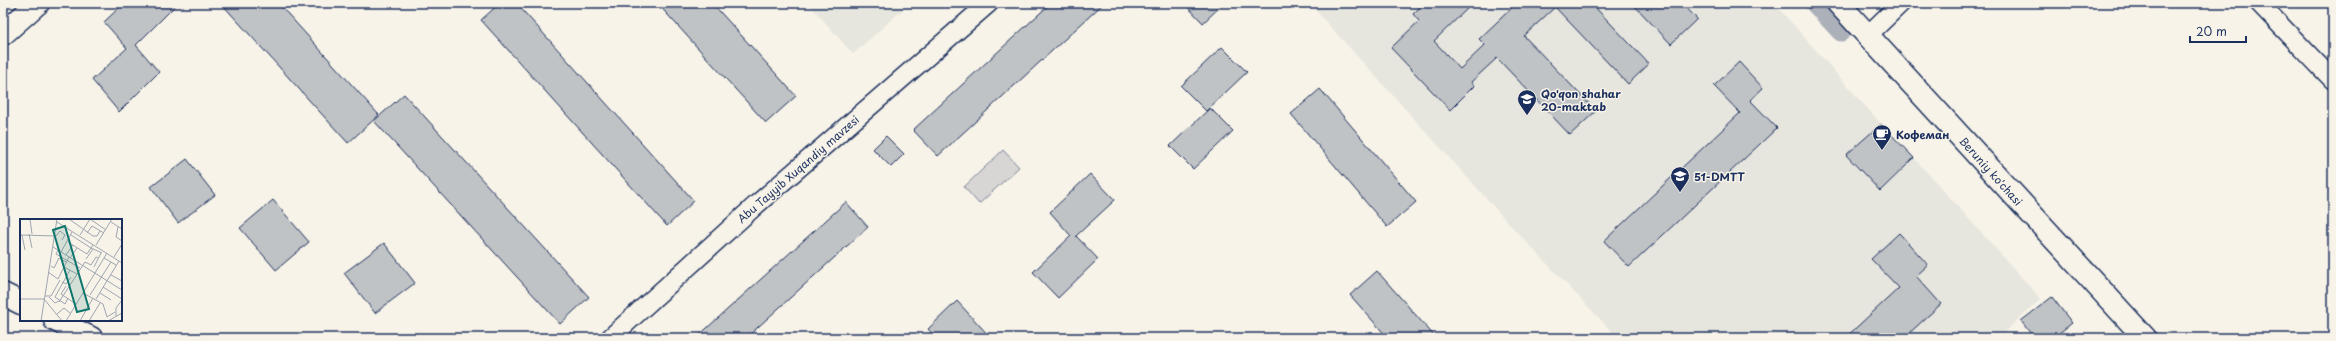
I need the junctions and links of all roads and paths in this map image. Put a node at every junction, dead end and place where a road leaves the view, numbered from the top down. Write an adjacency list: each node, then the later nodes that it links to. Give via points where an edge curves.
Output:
1 (38, 3): 6 (main road)
2 (989, 3): 13 (street, Abu Tayyib Xuqandiy mavzesi, via 756,205)
3 (1838, 3): 7 (main road, Beruniy ko'chasi)
4 (1901, 3): 7 (street)
5 (2260, 3): 8 (street)
6 (3, 34)
7 (1868, 35): 14 (main road, Beruniy ko'chasi)
8 (2333, 80)
9 (3, 294): 10 (main road)
10 (20, 302)
11 (58, 321): 12 (main road)
12 (91, 338)
13 (610, 338)
14 (2145, 338)

